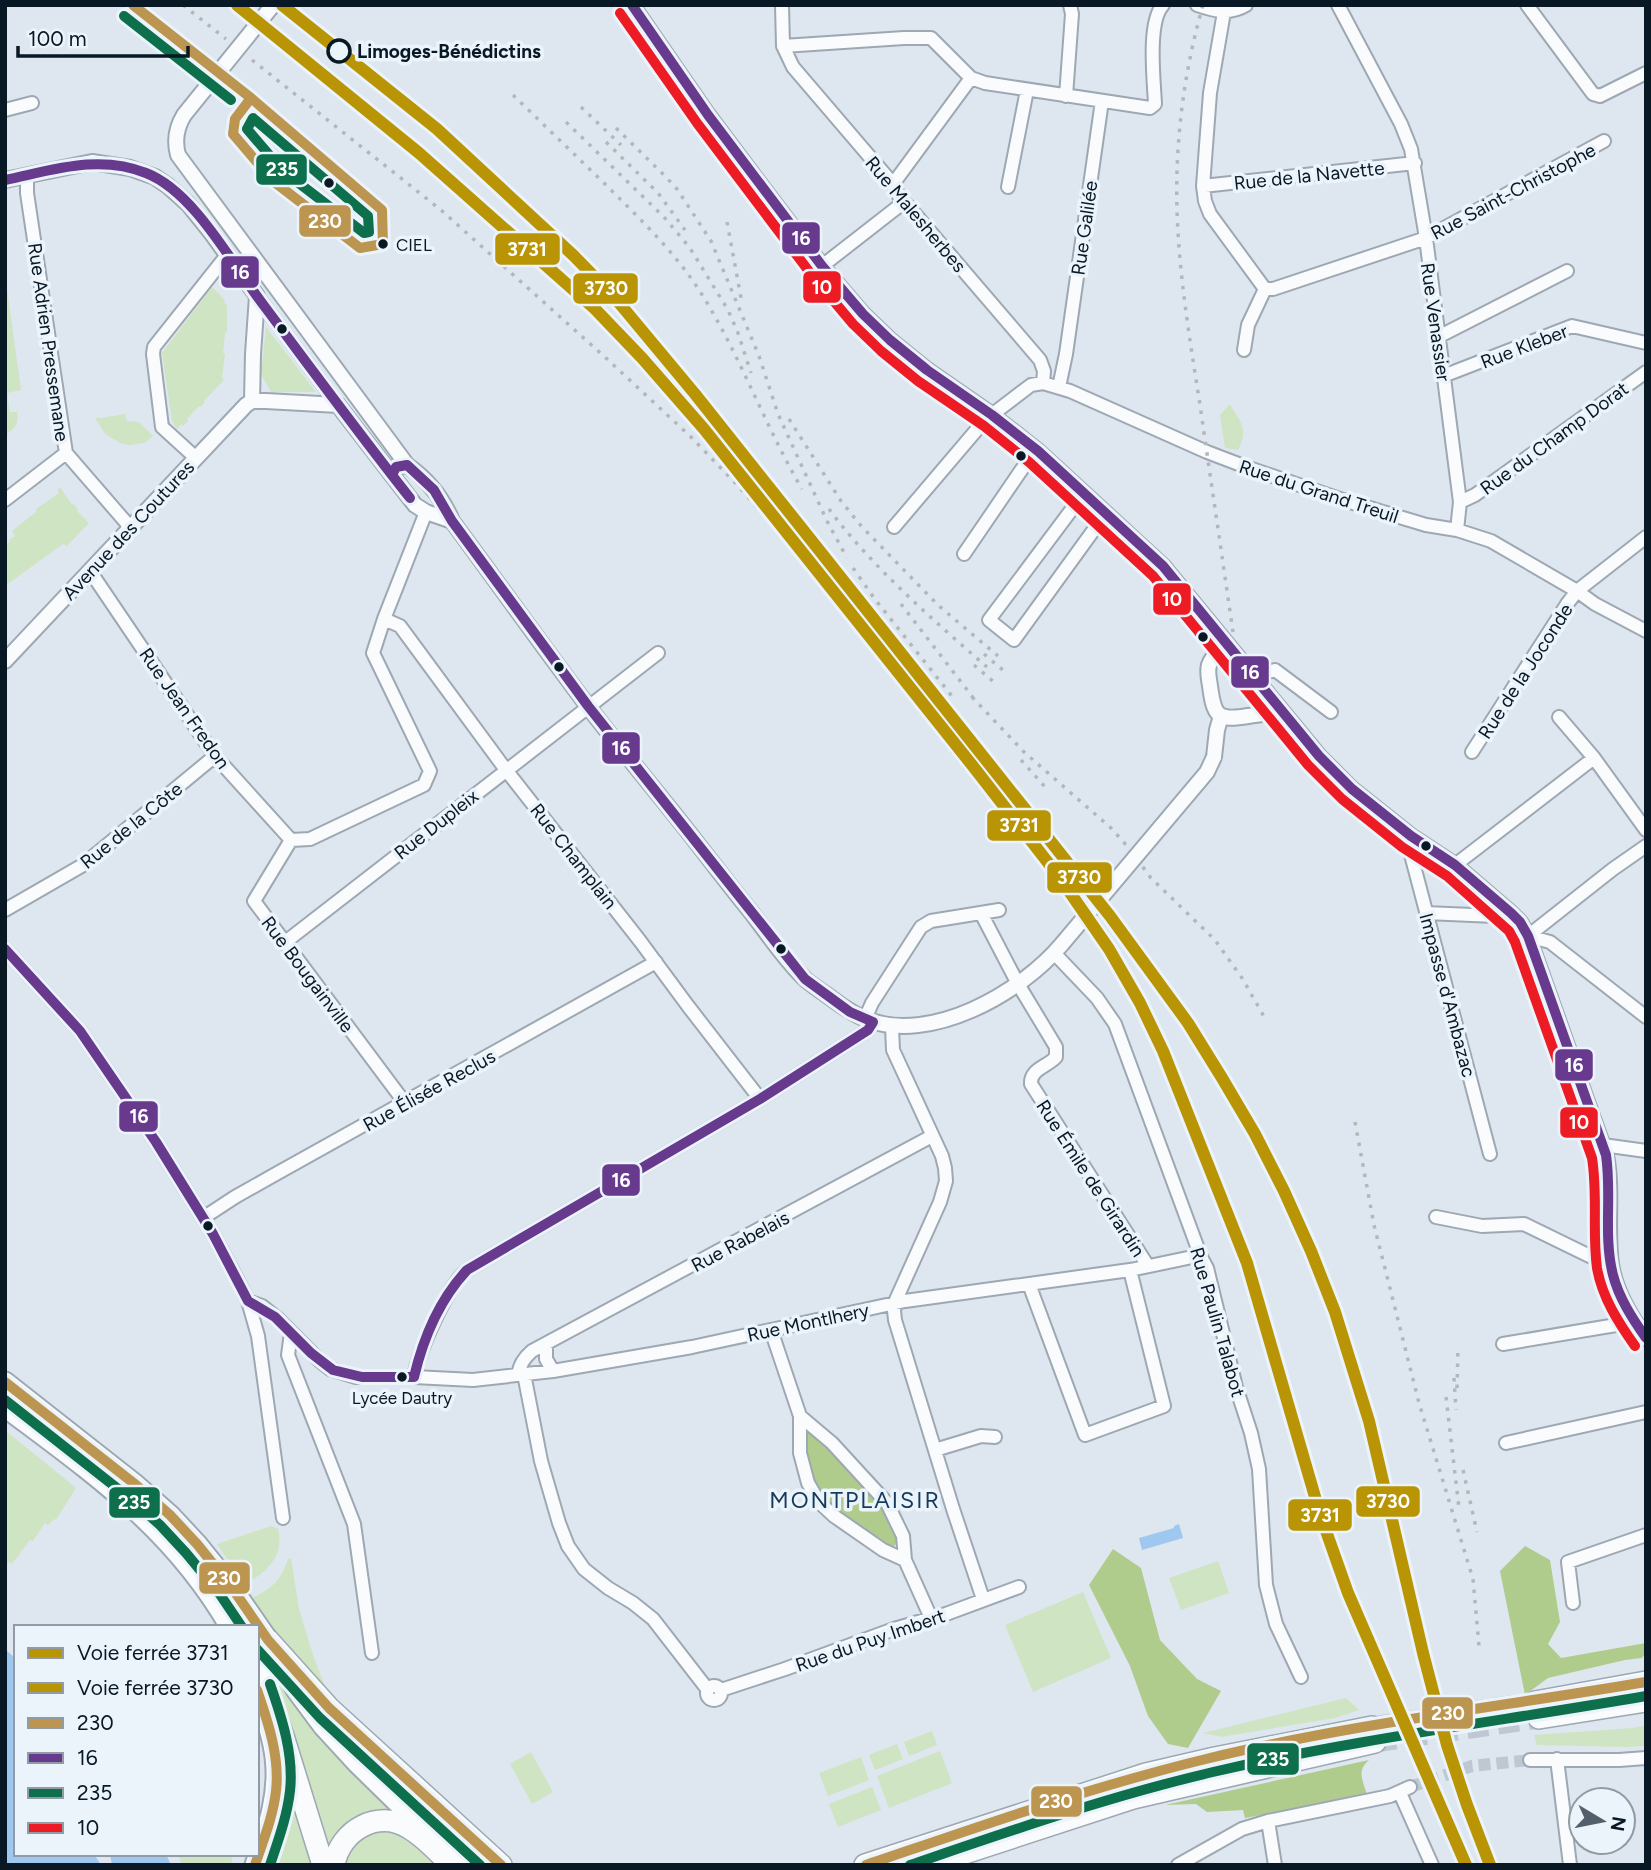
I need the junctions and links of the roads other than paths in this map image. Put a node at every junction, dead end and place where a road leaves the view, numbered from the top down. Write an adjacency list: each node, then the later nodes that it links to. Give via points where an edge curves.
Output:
1 (273, 5): 47 (street, via 180,122 176,150)
2 (632, 5): 29 (street)
3 (782, 5): 11 (street)
4 (1070, 5): 15 (street)
5 (1163, 5): 16 (street, via 1153,30 1155,104 1150,108)
6 (1197, 5): 10 (street)
7 (1246, 5): 10 (street)
8 (1338, 5): 20 (street, Rue Venassier, via 1401,124)
9 (1527, 5): 12 (street, via 1593,94 1600,96)
10 (1224, 12): 24 (street, via 1210,93)
11 (783, 46): 13 (street, via 931,38); 23 (street, Rue Malesherbes, via 793,67)
12 (1646, 73)
13 (971, 78): 14 (street); 23 (street)
14 (1027, 90): 15 (street); 25 (street)
15 (1066, 96): 16 (street)
16 (1102, 101): 36 (street, Rue Galilée)
17 (32, 103): 18 (street)
18 (5, 110)
19 (1604, 141): 27 (street, Rue Saint-Christophe)
20 (1415, 163): 24 (street, Rue de la Navette); 27 (street, Rue Venassier)
21 (27, 176): 22 (street); 28 (street, via 92,162 144,172 188,204); 45 (street, Rue Adrien Pressemane)
22 (5, 180)
23 (893, 184): 26 (street, Rue Malesherbes)
24 (1203, 186): 31 (street, via 1210,214)
25 (1008, 187)
26 (901, 200): 29 (street); 39 (street, Rue Malesherbes, via 1040,360)
27 (1426, 238): 31 (street, Rue Saint-Christophe); 33 (street, Rue Venassier)
28 (227, 255): 32 (street); 46 (street, via 154,347 162,427)
29 (822, 266): 43 (street, via 890,340)
30 (1567, 271): 33 (street)
31 (1265, 289): 35 (street, via 1248,325)
32 (257, 296): 41 (street); 42 (street)
33 (1438, 337): 38 (street, Rue Venassier)
34 (1646, 343): 38 (street, Rue Kleber, via 1572,326)
35 (1244, 350)
36 (1066, 354): 39 (street); 40 (street, Rue Galilée)
37 (1646, 372): 52 (street, Rue du Champ Dorat)
38 (1443, 374): 52 (street, Rue Venassier)
39 (1044, 377): 40 (street, Rue du Grand Treuil); 43 (street)
40 (1059, 387): 58 (street, Rue du Grand Treuil, via 1238,464 1343,500)
41 (252, 401): 42 (street); 46 (street, Avenue des Coutures)
42 (338, 405): 48 (street)
43 (992, 415): 44 (street); 57 (street)
44 (1038, 451): 49 (street); 60 (street)
45 (66, 453): 51 (street); 56 (street, Rue Adrien Pressemane)
46 (196, 458): 56 (street, Avenue des Coutures)
47 (408, 465): 48 (street, via 396,467); 50 (street, via 422,475)
48 (392, 475): 53 (street)
49 (1084, 493): 54 (street); 54 (street, via 989,620 1014,640)
50 (438, 498): 53 (street); 55 (street)
51 (5, 500)
52 (1460, 502): 58 (street, Rue Venassier)
53 (426, 512): 55 (street); 63 (street)
54 (1106, 513): 65 (street, via 1163,566)
55 (452, 521): 69 (street)
56 (130, 527): 61 (street, Avenue des Coutures)
57 (894, 527)
58 (1457, 530): 62 (street, Rue du Grand Treuil, via 1491,541)
59 (1646, 537): 62 (street, Rue de la Joconde)
60 (964, 554)
61 (90, 571): 67 (street, Avenue des Coutures); 75 (street, Rue Jean Fredon)
62 (1577, 591): 64 (street, Rue du Grand Treuil); 74 (street, Rue de la Joconde)
63 (384, 619): 77 (street, Rue Champlain, via 400,626); 80 (street, via 373,653 430,771 424,785 310,839)
64 (1646, 631)
65 (1226, 643): 68 (street); 72 (street, via 1213,657 1208,673 1213,706)
66 (659, 653): 69 (street, Rue Dupleix)
67 (5, 661)
68 (1253, 677): 70 (street); 71 (street, via 1275,670)
69 (588, 706): 77 (street, Rue Dupleix); 95 (street, via 805,979 850,1012)
70 (1278, 706): 72 (street, via 1270,713 1232,719); 79 (street, via 1352,789)
71 (1331, 712)
72 (1221, 716): 90 (street, bridge, via 1207,772)
73 (1559, 717): 76 (street)
74 (1472, 752)
75 (215, 756): 80 (street, Rue Jean Fredon); 83 (street, Rue de la Côte, via 83,865)
76 (1594, 758): 78 (street); 82 (street)
77 (506, 770): 89 (street, Rue Dupleix); 92 (street, Rue Champlain)
78 (1646, 830)
79 (1411, 836): 82 (street); 86 (street, Impasse d'Ambazac, via 1409,848)
80 (291, 839): 89 (street, Rue Bougainville, via 254,901)
81 (1646, 846): 88 (street)
82 (1455, 865): 87 (street)
83 (5, 909)
84 (999, 910): 85 (street)
85 (981, 913): 93 (street, Rue Émile de Girardin); 95 (street, via 931,921 921,927 872,1003)
86 (1426, 913): 87 (street); 102 (street, Impasse d'Ambazac)
87 (1511, 913): 88 (street)
88 (1528, 936): 94 (street, via 1550,942); 100 (street)
89 (284, 943): 98 (street, Rue Bougainville)
90 (1058, 948): 93 (street); 105 (street, Rue Paulin Talabot, via 1115,1024)
91 (5, 949): 104 (street, via 80,1031)
92 (656, 962): 97 (street, Rue Champlain); 98 (street, Rue Élisée Reclus)
93 (1018, 984): 96 (street, via 939,1022); 106 (street, Rue Émile de Girardin, via 1057,1051 1053,1061 1030,1078 1031,1084)
94 (1646, 1017)
95 (869, 1020): 96 (street); 97 (street, via 868,1030)
96 (892, 1027): 99 (street, via 893,1050)
97 (760, 1099): 120 (street, via 467,1270 455,1283 428,1335)
98 (405, 1103): 104 (street, Rue Élisée Reclus)
99 (932, 1136): 111 (street, via 942,1156 946,1181); 117 (street, Rue Rabelais)
100 (1603, 1145): 101 (street); 107 (street, via 1609,1178)
101 (1646, 1151)
102 (1490, 1154)
103 (1436, 1217): 107 (street, via 1482,1226 1524,1224)
104 (203, 1218): 110 (street)
105 (1201, 1257): 106 (street, Rue Montlhery); 141 (street, Rue Paulin Talabot, via 1256,1452 1266,1585 1276,1624)
106 (1148, 1266): 108 (street, Rue Montlhery)
107 (1612, 1267): 112 (street)
108 (1130, 1270): 109 (street, Rue Montlhery); 109 (street, via 1164,1406 1084,1435)
109 (1029, 1284): 111 (street, Rue Montlhery)
110 (248, 1301): 114 (street, Rue Montlhery, via 262,1306); 128 (street, via 258,1336)
111 (895, 1302): 113 (street, Rue Montlhery); 127 (street, via 895,1320)
112 (1634, 1322): 115 (street); 116 (street)
113 (771, 1330): 118 (street, Rue Montlhery); 124 (street)
114 (291, 1333): 120 (street, Rue Montlhery, via 330,1369 356,1377); 139 (street, via 288,1355 354,1524)
115 (1646, 1338)
116 (1503, 1344)
117 (546, 1345): 118 (street, via 545,1359); 119 (street, Rue Rabelais, via 526,1356 520,1365)
118 (553, 1370): 119 (street, Rue Montlhery)
119 (521, 1375): 120 (street, Rue Montlhery, via 459,1381); 134 (street, Rue du Puy Imbert, via 541,1461 568,1546 584,1569 653,1619 714,1690)
120 (414, 1377)
121 (5, 1382): 136 (main road, via 170,1515 230,1585)
122 (5, 1407): 135 (main road, via 114,1489 153,1525)
123 (1646, 1412): 126 (street)
124 (800, 1416): 130 (street, via 832,1443 887,1503 903,1536); 130 (street, via 800,1453 819,1502 883,1550)
125 (995, 1437): 127 (street, via 981,1436)
126 (1506, 1443)
127 (935, 1450): 132 (street)
128 (282, 1518)
129 (1646, 1535): 133 (street, via 1568,1562)
130 (905, 1560): 134 (street)
131 (1018, 1587): 132 (street, Rue du Puy Imbert)
132 (983, 1599): 134 (street, Rue du Puy Imbert)
133 (1573, 1603)
134 (931, 1618)
135 (227, 1622)
136 (257, 1625)
137 (259, 1627): 138 (main road)
138 (268, 1640): 153 (main road, via 323,1726); 154 (highway, via 329,1708)
139 (372, 1653)
140 (259, 1674): 150 (highway)
141 (1301, 1677)
142 (1646, 1682): 144 (highway, via 1537,1710)
143 (259, 1696): 149 (main road, via 276,1758 275,1799)
144 (1646, 1701)
145 (1646, 1758): 146 (street)
146 (1557, 1759): 147 (street); 160 (street)
147 (1530, 1760)
148 (1268, 1821): 157 (street, via 1242,1829); 158 (street); 159 (street, via 1405,1790)
149 (259, 1853)
150 (323, 1865)
151 (334, 1865): 152 (highway, via 339,1848 355,1830 387,1821 409,1827)
152 (451, 1865)
153 (461, 1865)
154 (501, 1865)
155 (864, 1865): 156 (highway, via 1146,1774 1215,1758 1373,1734 1133,1798)
156 (928, 1865)
157 (1178, 1865)
158 (1275, 1865)
159 (1432, 1865)
160 (1570, 1865)

